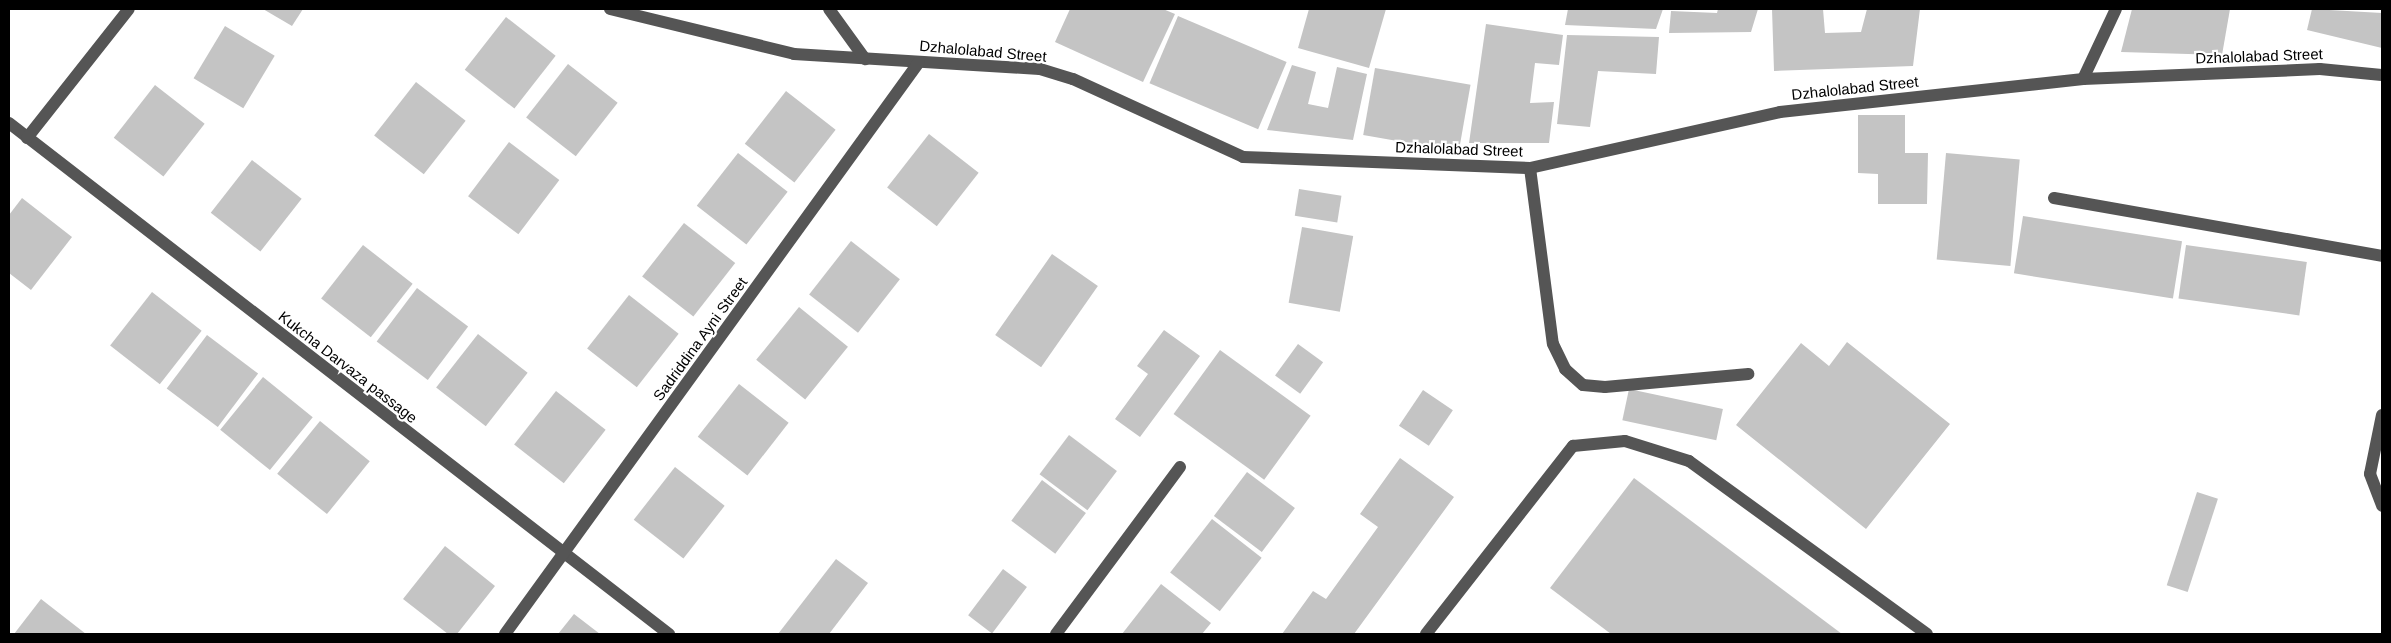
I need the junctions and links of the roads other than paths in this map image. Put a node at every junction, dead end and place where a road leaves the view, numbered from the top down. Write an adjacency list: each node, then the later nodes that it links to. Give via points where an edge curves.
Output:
1 (129, 9): 10 (street)
2 (610, 9): 5 (street, Dzhalolаbad Street, via 794,54)
3 (2116, 9): 8 (street)
4 (832, 10): 5 (street)
5 (864, 58): 6 (street, Dzhalolаbad Street)
6 (919, 62): 11 (street, Dzhalolаbad Street, via 1040,70 1073,79 1243,158); 18 (street, Sadriddina Ayni Street)
7 (2382, 75): 8 (street, Dzhalolаbad Street, via 2320,69)
8 (2083, 79): 11 (street, Dzhalolаbad Street, via 1780,112)
9 (9, 123): 10 (street, Kukcha Darvaza passage)
10 (26, 138): 18 (street, Kukcha Darvaza passage)
11 (1530, 168): 14 (street, via 1553,344 1565,369 1583,386 1605,387)
12 (2054, 198): 13 (street)
13 (2382, 256)
14 (1748, 374)
15 (2382, 415): 17 (street, via 2370,474)
16 (1180, 467): 21 (street)
17 (2382, 506)
18 (564, 556): 19 (street, Sadriddina Ayni Street); 20 (street, Kukcha Darvaza passage)
19 (505, 634)
20 (669, 634)
21 (1056, 634)
22 (1426, 634): 23 (street, via 1573,446 1625,441 1689,461)
23 (1927, 634)

